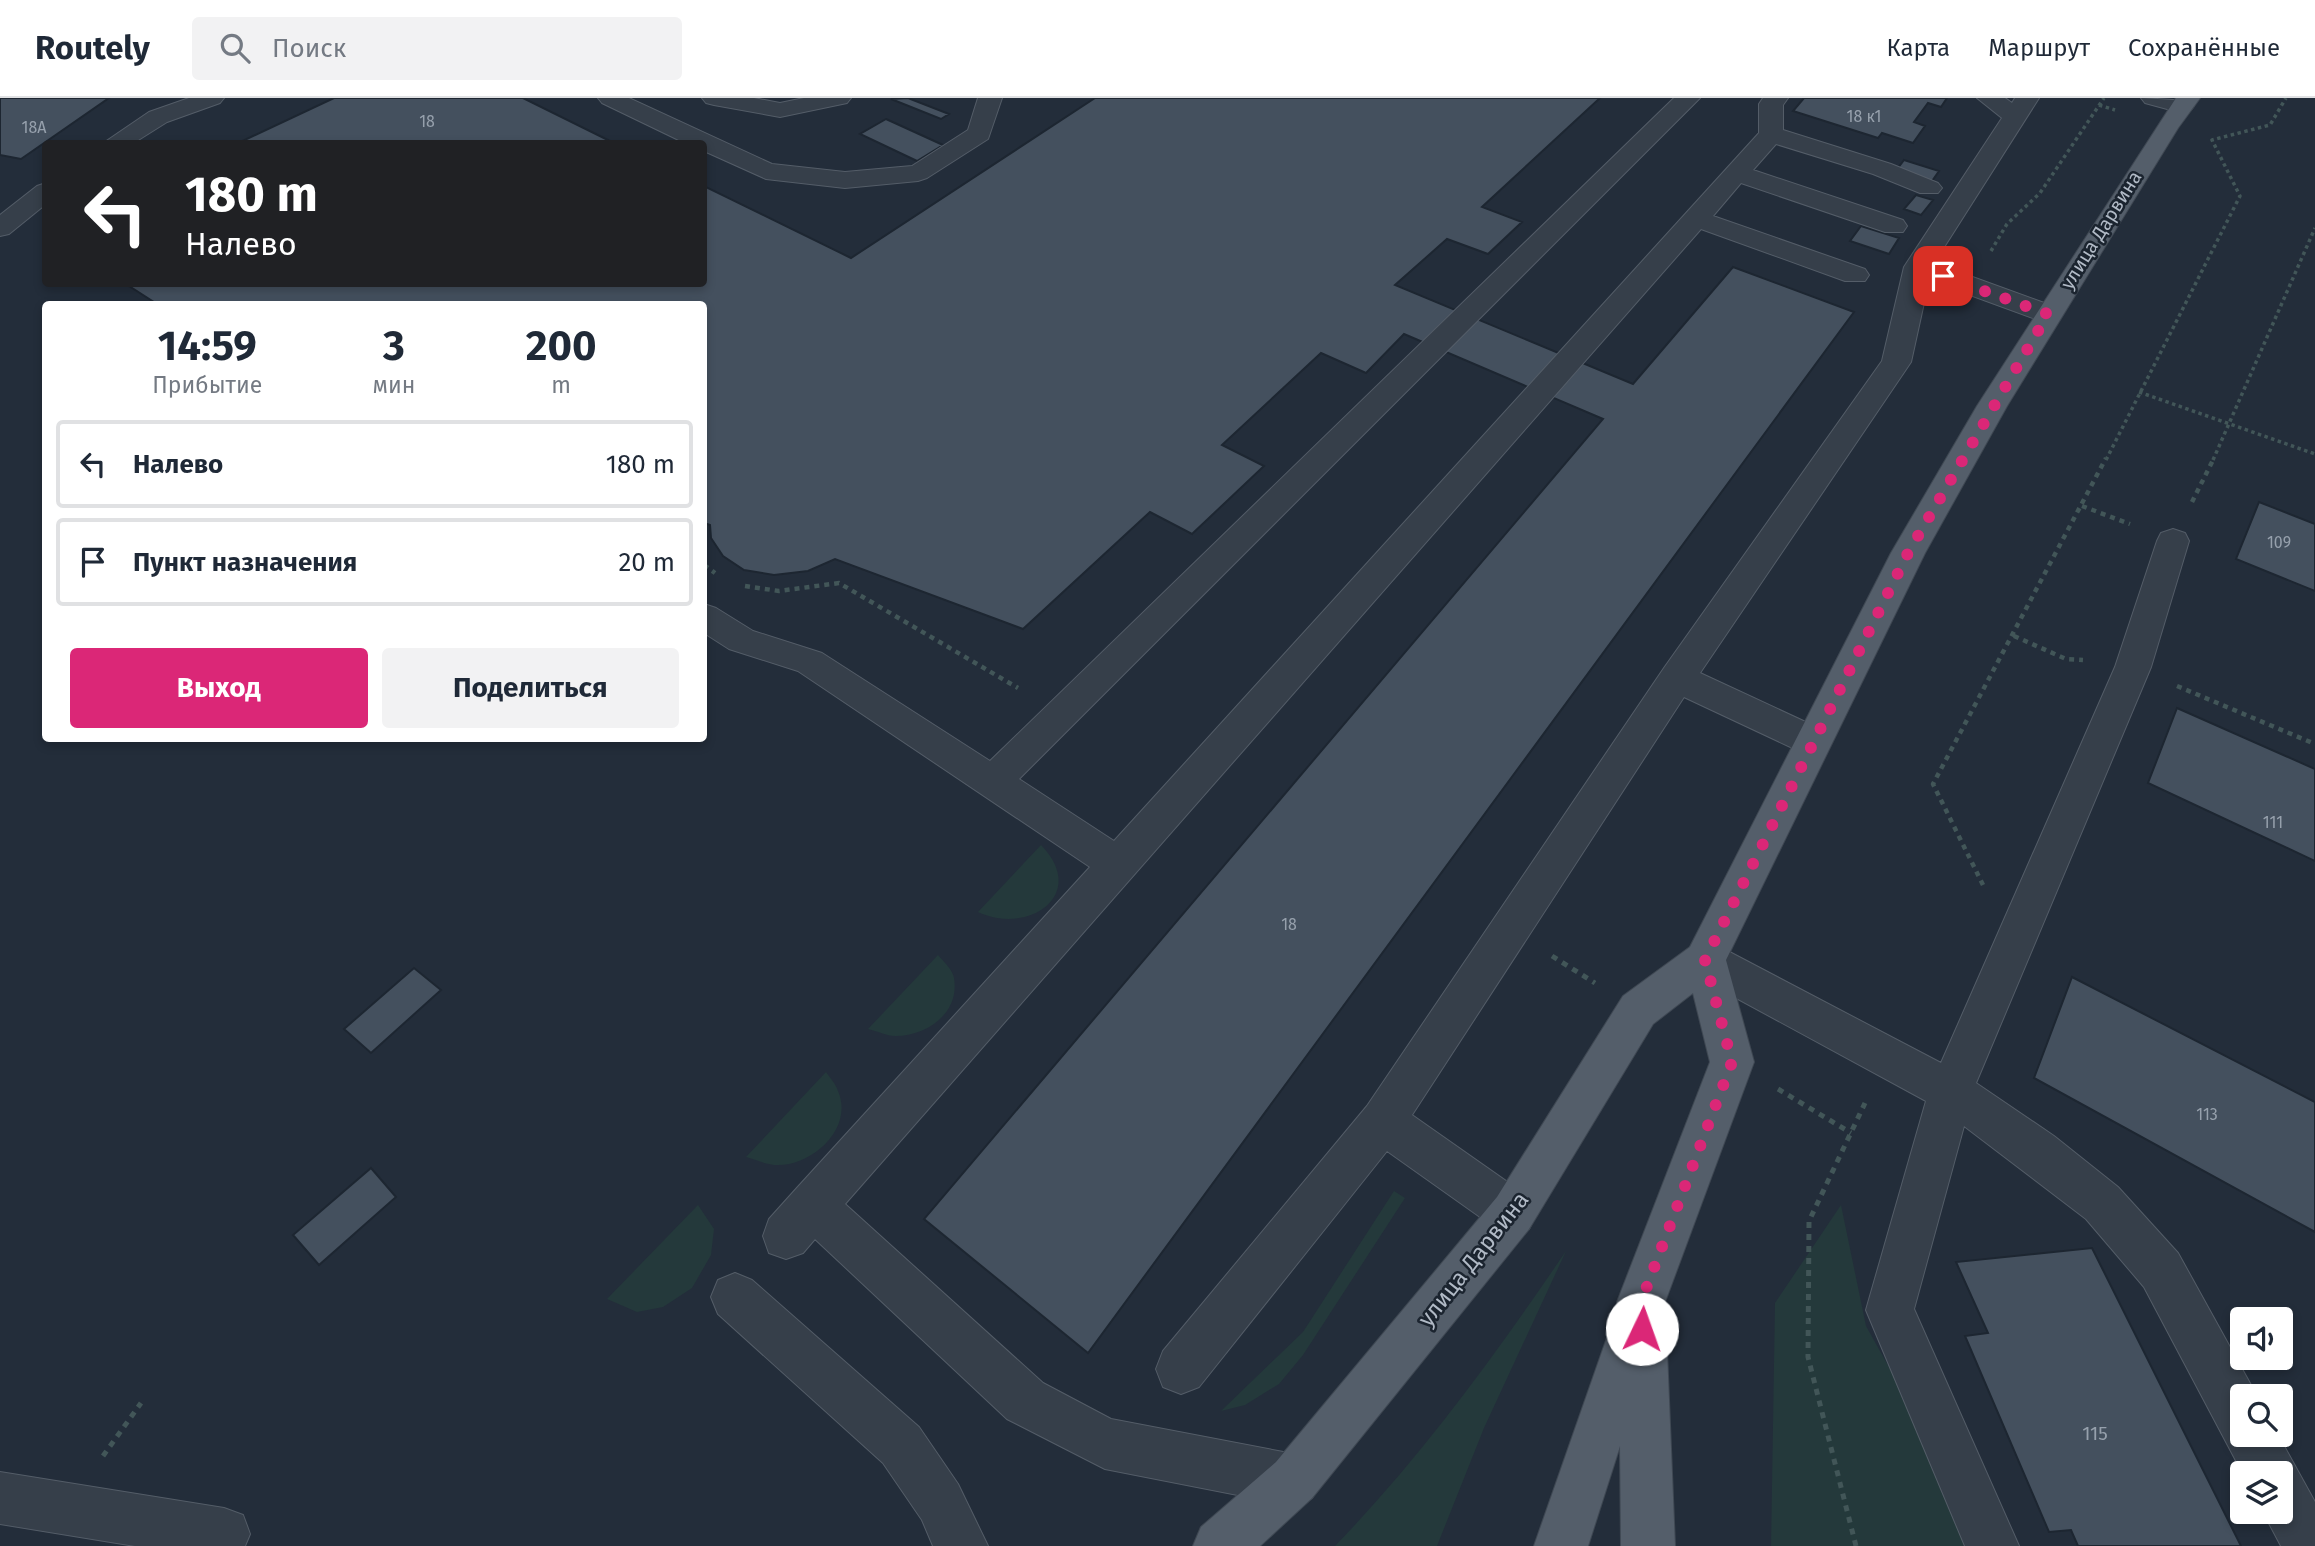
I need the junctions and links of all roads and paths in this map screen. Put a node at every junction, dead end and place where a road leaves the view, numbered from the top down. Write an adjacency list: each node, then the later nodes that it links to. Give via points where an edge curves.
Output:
1 (212, 98): 13 (lane, via 158,117)
2 (610, 98): 14 (lane)
3 (713, 98): 4 (lane, via 780,110)
4 (839, 98)
5 (990, 98): 15 (lane, via 979,134 918,173 845,180 766,171)
6 (1688, 98): 35 (lane)
7 (1776, 98): 12 (lane, via 1771,104)
8 (1989, 98): 11 (lane)
9 (2286, 98): 26 (path, via 2270,125 2212,140 2240,196)
10 (2175, 101): 25 (main road, улица Дарвина, via 2167,126)
11 (2021, 107): 23 (lane)
12 (1771, 134): 16 (lane); 17 (lane)
13 (121, 140)
14 (700, 140)
15 (707, 143)
16 (1736, 173): 19 (lane); 20 (lane)
17 (1929, 188)
18 (42, 194): 21 (lane)
19 (1697, 219): 24 (lane); 38 (lane)
20 (1894, 226)
21 (0, 228)
22 (2315, 228): 27 (path)
23 (1917, 267): 25 (lane); 34 (lane, via 1896,362)
24 (1855, 275)
25 (2048, 314): 36 (main road, улица Дарвина, via 1908,553)
26 (2139, 392): 27 (path); 39 (path, via 1933,784)
27 (2231, 423): 28 (path); 29 (path)
28 (2315, 454)
29 (2174, 541): 42 (lane, via 2133,667)
30 (707, 567): 31 (path)
31 (718, 575)
32 (740, 586): 35 (path, via 779,591 839,583)
33 (707, 619): 37 (lane, via 741,640 810,662)
34 (1677, 678): 36 (lane); 43 (lane)
35 (1061, 714): 37 (lane)
36 (1812, 741): 40 (main road, улица Дарвина)
37 (994, 780): 38 (lane)
38 (1116, 863): 49 (lane, via 799,1220 1025,1401 1105,1443)
39 (1985, 888)
40 (1705, 960): 41 (lane); 44 (main road, улица Дарвина, via 1638,1010); 46 (main road, via 1732,1062)
41 (1886, 1057): 42 (lane); 57 (path, via 1808,1221 1808,1357)
42 (1951, 1091): 48 (lane, via 2102,1203 2161,1269); 58 (lane, via 1890,1310)
43 (1383, 1121): 44 (lane); 47 (lane)
44 (1513, 1213): 49 (main road, улица Дарвина)
45 (736, 1297): 53 (lane, via 901,1446 940,1502)
46 (1641, 1302): 55 (main road); 56 (main road)
47 (1181, 1369)
48 (2230, 1398)
49 (1294, 1480): 54 (main road, улица Дарвина)
50 (0, 1498): 52 (lane)
51 (2293, 1516): 59 (lane)
52 (225, 1534)
53 (961, 1546)
54 (1220, 1546)
55 (1561, 1546)
56 (1648, 1546)
57 (1856, 1546)
58 (1993, 1546)
59 (2309, 1546)

